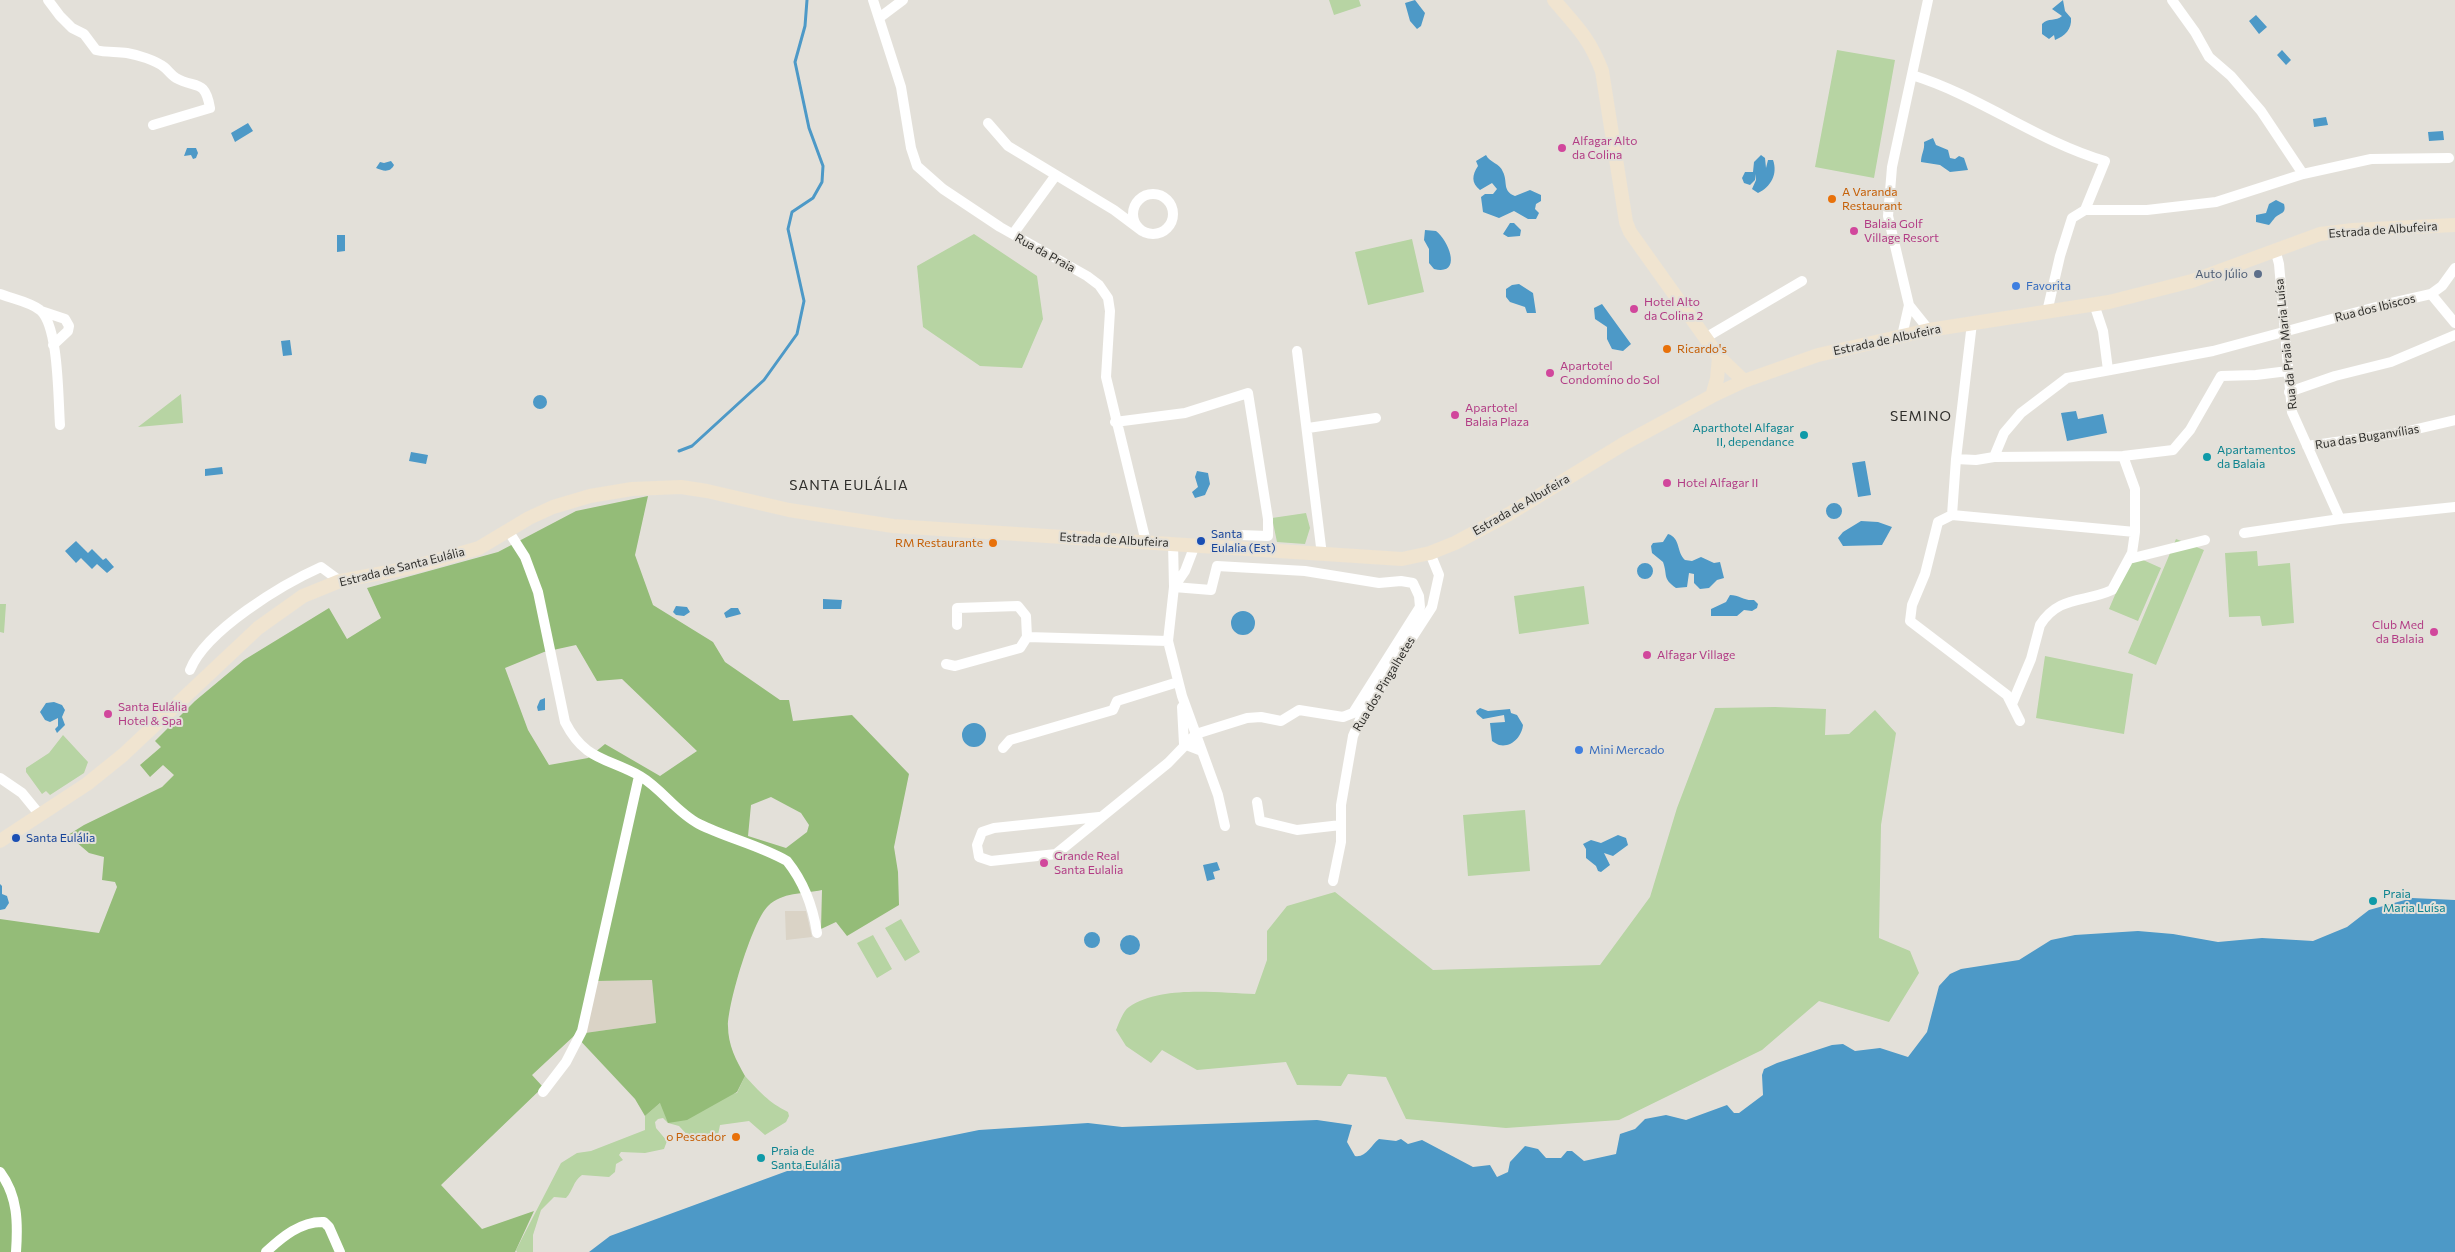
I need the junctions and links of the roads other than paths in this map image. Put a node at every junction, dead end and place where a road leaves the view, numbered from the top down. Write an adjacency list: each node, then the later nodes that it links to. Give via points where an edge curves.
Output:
1 (48, 0): 10 (street, via 96,50 127,52 164,66 176,78 200,85 208,94 210,108)
2 (873, 0): 7 (street, Rua da Praia)
3 (903, 0): 7 (street)
4 (1554, 0): 35 (street, via 1584,33 1602,71 1630,232)
5 (1928, 0): 8 (street)
6 (2172, 0): 12 (street, via 2209,57 2231,76 2261,111)
7 (879, 18): 19 (street, Rua da Praia, via 901,87 917,166 943,189)
8 (1912, 75): 16 (street, via 1940,83 2074,152 2105,161); 26 (street, via 1892,167 1888,216)
9 (988, 123): 13 (street, via 1008,146)
10 (153, 124)
11 (2449, 158): 12 (street, via 2371,159)
12 (2303, 174): 16 (street, via 2216,202 2147,210)
13 (1056, 175): 15 (street); 19 (street)
14 (1135, 206): 15 (street, via 1126,211); 18 (street, via 1134,220); 18 (street, via 1139,200 1153,194 1163,197 1172,207 1172,221 1166,230 1153,234)
15 (1114, 210): 18 (street)
16 (2085, 210): 28 (street, via 2072,218)
17 (2455, 226): 20 (street, Estrada de Albufeira, via 2320,234)
18 (1142, 231)
19 (1013, 234): 46 (street, Rua da Praia, via 1087,276 1108,298 1106,377)
20 (2275, 249): 25 (street, Estrada de Albufeira, via 2192,281); 32 (street, Rua da Praia Maria Luísa, via 2279,264)
21 (2455, 268): 24 (street, Rua dos Ibiscos, via 2442,286)
22 (1802, 280): 35 (street)
23 (0, 294): 27 (street)
24 (2431, 294): 30 (street); 32 (street, Rua dos Ibiscos)
25 (2094, 304): 28 (street, Estrada de Albufeira); 39 (street, via 2103,331)
26 (1909, 305): 31 (street); 34 (street)
27 (41, 311): 36 (street, via 50,326); 36 (street, via 66,319 69,326 68,331)
28 (2047, 312): 29 (street, Estrada de Albufeira)
29 (1972, 323): 31 (street, Estrada de Albufeira); 52 (street)
30 (2455, 323)
31 (1929, 330): 34 (street, Estrada de Albufeira)
32 (2283, 331): 39 (street, Rua dos Ibiscos, via 2213,351); 40 (street, Rua da Praia Maria Luísa)
33 (2455, 335): 42 (street, via 2391,362)
34 (1902, 336): 41 (street, Estrada de Albufeira, via 1818,355)
35 (1705, 338): 38 (street)
36 (53, 344): 47 (street)
37 (1297, 351): 48 (street)
38 (1719, 357): 41 (street); 43 (street)
39 (2108, 370): 51 (street, Rua dos Ibiscos, via 2067,378 2029,407 2004,433)
40 (2288, 371): 42 (street, Rua da Praia Maria Luísa); 50 (street, via 2221,376 2190,430 2173,450)
41 (1744, 381): 43 (street, Estrada de Albufeira)
42 (2289, 392): 49 (street, Rua da Praia Maria Luísa, via 2292,412)
43 (1712, 396): 65 (street, Estrada de Albufeira, via 1625,443 1509,514)
44 (1376, 418): 48 (street)
45 (2455, 420): 49 (street, Rua das Buganvílias, via 2400,433)
46 (1116, 422): 60 (street, via 1186,412 1248,393 1268,536); 62 (street, Rua da Praia)
47 (60, 424)
48 (1308, 428): 66 (street)
49 (2307, 446): 56 (street, Rua da Praia Maria Luísa)
50 (2123, 456): 51 (street); 58 (street, via 2134,489)
51 (1994, 457): 52 (street)
52 (1956, 459): 55 (street)
53 (553, 507): 57 (street, Estrada de Santa Eulália); 62 (street, Estrada de Albufeira, via 620,490 681,487 789,510 893,526)
54 (2455, 508): 56 (street)
55 (1952, 515): 58 (street); 77 (street, via 1938,522 1910,621 2007,695)
56 (2340, 519): 59 (street)
57 (509, 532): 68 (street, Estrada de Santa Eulália, via 479,548 446,558); 83 (street, via 525,558 538,592 565,722 574,739 595,756)
58 (2135, 532): 67 (street)
59 (2244, 533)
60 (1239, 535)
61 (2205, 540): 67 (street)
62 (1146, 542): 63 (street, Estrada de Albufeira)
63 (1173, 543): 64 (street, Estrada de Albufeira); 69 (street)
64 (1195, 545): 66 (street, Estrada de Albufeira); 69 (street, via 1185,571)
65 (1430, 553): 66 (street, Estrada de Albufeira, via 1402,559); 88 (street, Rua dos Pingalhetes, via 1439,574 1432,607 1362,715 1353,736 1341,805)
66 (1322, 555)
67 (2129, 559): 77 (street, via 2112,590 2060,605 2045,618)
68 (340, 581): 74 (street, via 321,567 292,580 228,625 195,657); 86 (street, Estrada de Santa Eulália, via 303,596 278,612 123,755)
69 (1174, 587): 72 (street); 79 (street, via 1211,590 1217,566 1305,571 1380,583 1400,581 1413,583 1419,596 1420,607 1414,619 1395,643 1353,713 1343,717 1299,710 1281,721 1246,718)
70 (957, 625): 71 (street, via 957,608 1018,606 1026,616)
71 (1026, 637): 72 (street); 73 (street, via 1020,648 955,666)
72 (1168, 641): 75 (street)
73 (946, 664)
74 (190, 670)
75 (1178, 682): 76 (street); 81 (street, via 1117,702 1112,710 1010,740)
76 (1182, 696): 79 (street); 80 (street)
77 (2012, 704): 78 (street)
78 (2020, 721)
79 (1196, 734): 80 (street); 82 (street)
80 (1184, 744): 82 (street); 87 (street, via 1168,763)
81 (1003, 748)
82 (1202, 751): 89 (street)
83 (639, 776): 92 (street, via 699,823 787,860 810,904); 93 (street, via 582,1031 566,1062)
84 (0, 778): 86 (street, via 22,793)
85 (1257, 802): 88 (street, via 1260,821 1297,830)
86 (40, 815): 90 (street, Estrada de Santa Eulália)
87 (1099, 817): 87 (street, via 994,828 982,832 977,846 979,856 991,862 1056,854)
88 (1341, 825): 91 (street, Rua dos Pingalhetes)
89 (1225, 826)
90 (0, 841)
91 (1333, 881)
92 (817, 932)
93 (543, 1092)
94 (0, 1172): 95 (street, via 14,1197 18,1222)
95 (16, 1252)
96 (266, 1252): 97 (street, via 300,1226 311,1222 324,1222 329,1227)
97 (340, 1252)

